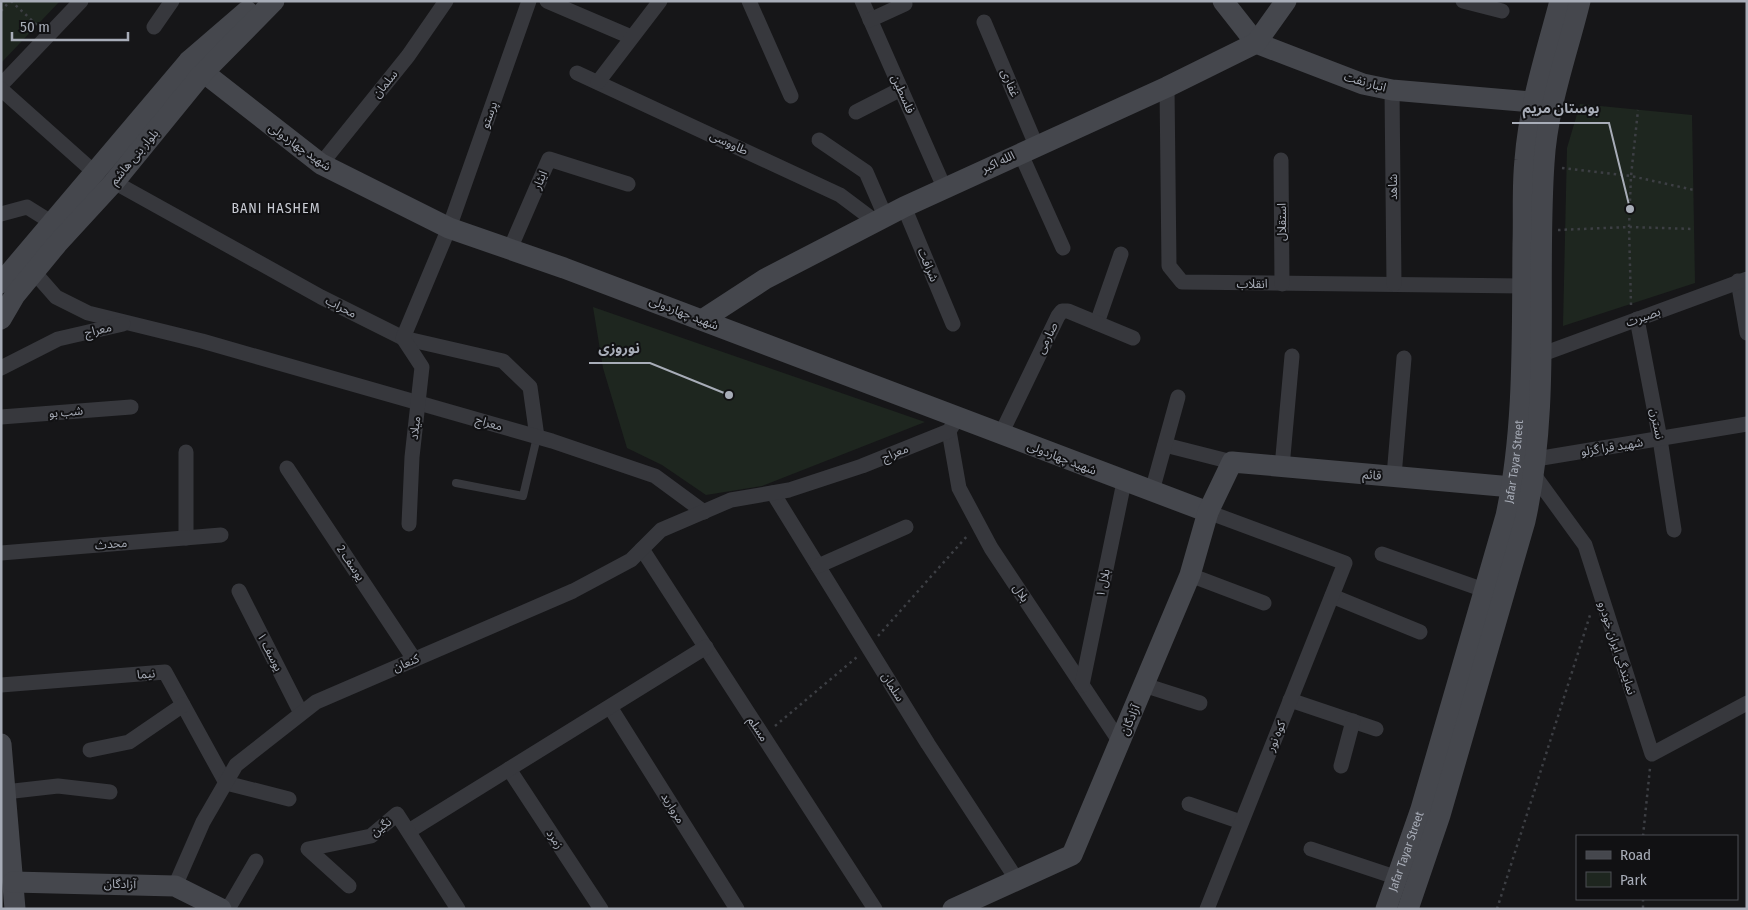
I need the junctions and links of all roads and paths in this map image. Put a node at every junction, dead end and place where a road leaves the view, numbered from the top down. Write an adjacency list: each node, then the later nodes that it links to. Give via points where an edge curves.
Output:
1 (10, 1): 18 (path); 23 (path)
2 (81, 1): 23 (street)
3 (172, 1): 22 (street)
4 (274, 1): 26 (street, بلوار بنی هاشم)
5 (446, 1): 43 (street, سلمان, via 408,56)
6 (529, 1): 55 (street, پرستو)
7 (547, 1): 24 (street)
8 (660, 1): 24 (street)
9 (749, 1): 34 (street)
10 (862, 1): 20 (street, فلسطین)
11 (1223, 1): 25 (street)
12 (1286, 1): 25 (street, الله اکبر)
13 (1463, 1): 19 (street)
14 (1560, 1): 35 (street, Jafar Tayar Street)
15 (1580, 1): 36 (street, Jafar Tayar Street)
16 (247, 4): 26 (street, بلوار بنی هاشم)
17 (905, 4): 20 (street)
18 (1, 11)
19 (1502, 11)
20 (870, 20): 32 (street, فلسطین)
21 (984, 22): 40 (street, غفاری)
22 (154, 27)
23 (48, 36): 29 (street)
24 (631, 37): 28 (street)
25 (1256, 43): 30 (street, الله اکبر); 33 (street, انبار نفت, via 1363,84)
26 (196, 68): 43 (street, شهید چهاردولی); 44 (street, بلوار بنی هاشم); 46 (street, بلوار بنی هاشم)
27 (577, 73): 28 (street, طاووسی)
28 (598, 82): 52 (street, طاووسی, via 840,195)
29 (1, 85)
30 (1167, 87): 40 (street, الله اکبر); 64 (street, انقلاب, via 1169,266 1172,272 1187,284)
31 (1, 89): 44 (street)
32 (901, 89): 38 (street); 48 (street, فلسطین)
33 (1392, 90): 35 (street, انبار نفت); 65 (street, شاهد)
34 (791, 96)
35 (1532, 102): 36 (street, انبار نفت); 66 (street, Jafar Tayar Street, via 1524,161)
36 (1552, 110): 42 (street, Jafar Tayar Street)
37 (1638, 110): 45 (path)
38 (856, 112)
39 (819, 140): 52 (street, via 866,172)
40 (1028, 148): 48 (street, الله اکبر); 58 (street, غفاری)
41 (1282, 160): 64 (street, استقلال)
42 (1544, 163): 45 (path, via 1566,169); 57 (street, Jafar Tayar Street)
43 (321, 164): 55 (street, شهید چهاردولی)
44 (94, 172): 53 (street, بلوار بنی هاشم)
45 (1631, 176): 49 (path); 54 (path)
46 (114, 182): 61 (street, بلوار بنی هاشم); 74 (street, محراب, via 321,297)
47 (628, 184): 59 (street, ایثار, via 550,159)
48 (944, 187): 50 (street, الله اکبر)
49 (1694, 190)
50 (904, 207): 52 (street, الله اکبر); 72 (street, شرافت)
51 (1, 214): 53 (street, via 27,207)
52 (881, 220): 69 (street, الله اکبر, via 764,279)
53 (51, 222): 63 (street, بلوار بنی هاشم)
54 (1629, 227): 56 (path); 57 (path, via 1565,229); 68 (path, via 1630,304)
55 (449, 228): 59 (street, شهید چهاردولی); 74 (street, پرستو)
56 (1694, 229)
57 (1542, 234): 76 (street, Jafar Tayar Street)
58 (1063, 248)
59 (510, 249): 69 (street, شهید چهاردولی)
60 (1121, 254): 71 (street)
61 (34, 272): 67 (street, بلوار بنی هاشم); 70 (street, via 56,297 88,313)
62 (1742, 280): 68 (street, بصیرت); 73 (street)
63 (1, 283)
64 (1282, 284): 65 (street, انقلاب)
65 (1394, 284): 66 (street, انقلاب)
66 (1523, 286): 98 (street, Jafar Tayar Street, via 1517,457)
67 (1, 319)
68 (1637, 319): 76 (street, بصیرت); 88 (street, نسترن)
69 (702, 320): 84 (street, شهید چهاردولی)
70 (128, 323): 79 (street, معراج, via 58,339); 81 (street, معراج)
71 (1097, 323): 75 (street, صارمی); 86 (street, صارمی, via 1062,311)
72 (953, 324)
73 (1747, 333)
74 (403, 338): 81 (street, میلاد, via 422,367); 87 (street, محراب, via 503,361 530,387)
75 (1133, 338)
76 (1540, 355): 93 (street, Jafar Tayar Street)
77 (1292, 356): 92 (street)
78 (1404, 358): 95 (street)
79 (1, 368)
80 (1178, 397): 89 (street)
81 (418, 403): 87 (street, معراج); 103 (street, میلاد)
82 (131, 407): 83 (street, شب بو)
83 (1, 417)
84 (953, 424): 86 (street, شهید چهاردولی); 100 (street, معراج, via 862,466); 121 (street, بلال, via 959,488 991,548)
85 (1747, 424): 88 (street, شهید قرا گزلو)
86 (1001, 434): 97 (street, شهید چهاردولی)
87 (537, 437): 96 (lane, via 523,496); 101 (street, معراج, via 655,476)
88 (1660, 439): 93 (street, شهید قرا گزلو); 105 (street, نسترن)
89 (1165, 445): 91 (street); 99 (street)
90 (186, 452): 107 (street)
91 (1232, 462): 92 (street, قائم); 102 (street, آزادگان)
92 (1282, 467): 95 (street, قائم)
93 (1535, 467): 113 (street, نمایندگی ایران خودرو, via 1585,545); 163 (street, Jafar Tayar Street, via 1525,521 1440,814)
94 (287, 468): 120 (street, یوسف 2)
95 (1394, 476): 98 (street, قائم)
96 (456, 482)
97 (1124, 482): 99 (street, شهید چهاردولی); 121 (street, بلال ۱)
98 (1512, 486): 114 (street, Jafar Tayar Street)
99 (1152, 491): 102 (street, شهید چهاردولی)
100 (773, 493): 101 (street, معراج, via 731,500); 111 (street, سلمان)
101 (704, 512): 108 (street, کنعان, via 661,530)
102 (1208, 512): 112 (street, آزادگان); 116 (street, کوه نور, via 1345,563)
103 (409, 524)
104 (906, 527): 111 (street)
105 (1674, 530)
106 (222, 535): 107 (street, محدث)
107 (186, 538): 109 (street, محدث)
108 (642, 549): 119 (street, مسلم); 120 (street, کنعان, via 631,560 572,591)
109 (1, 552)
110 (1382, 554): 114 (street)
111 (818, 566): 149 (street, سلمان)
112 (1190, 575): 117 (street); 123 (street, آزادگان)
113 (1598, 589): 135 (street, نمایندگی ایران خودرو); 164 (path)
114 (1484, 590): 148 (street, Jafar Tayar Street)
115 (238, 591): 129 (street, یوسف ۱)
116 (1332, 596): 118 (street); 124 (street, کوه نور)
117 (1264, 603)
118 (1420, 632)
119 (706, 647): 128 (street); 159 (street, مسلم)
120 (414, 659): 129 (street, کنعان, via 316,702)
121 (1082, 684): 132 (street, بلال)
122 (1, 685): 127 (street, نیما, via 165,672)
123 (1144, 685): 126 (street); 132 (street, آزادگان)
124 (1290, 700): 130 (street); 143 (street, کوه نور)
125 (1747, 703): 135 (street)
126 (1200, 704)
127 (183, 705): 134 (street, via 130,742); 138 (street, نیما)
128 (610, 707): 137 (street); 158 (street, مروارید)
129 (301, 713): 138 (street, کنعان, via 236,765)
130 (1354, 721): 131 (street); 136 (street)
131 (1376, 728)
132 (1120, 742): 149 (street, آزادگان, via 1072,855)
133 (1, 744): 139 (street)
134 (90, 750)
135 (1652, 754): 145 (path)
136 (1341, 766)
137 (509, 769): 144 (street); 157 (street, زمرد)
138 (226, 783): 141 (street); 151 (street, کنعان, via 203,822)
139 (5, 792): 140 (street, via 58,786); 150 (street)
140 (110, 792)
141 (289, 799)
142 (1190, 804): 143 (street)
143 (1241, 822): 161 (street, کوه نور)
144 (409, 831): 152 (street, نگین, via 397,814 371,836 308,850); 156 (street, نگین)
145 (1642, 835)
146 (1311, 849): 148 (street)
147 (256, 861): 155 (street)
148 (1398, 878): 162 (street, Jafar Tayar Street)
149 (1017, 880): 160 (street, آزادگان)
150 (13, 882): 151 (street, آزادگان); 153 (street)
151 (175, 886): 154 (street, آزادگان)
152 (349, 886)
153 (15, 909)
154 (221, 909)
155 (228, 909)
156 (458, 909)
157 (601, 909)
158 (737, 909)
159 (875, 909)
160 (953, 909)
161 (1207, 909)
162 (1386, 909)
163 (1408, 909)
164 (1497, 909)

